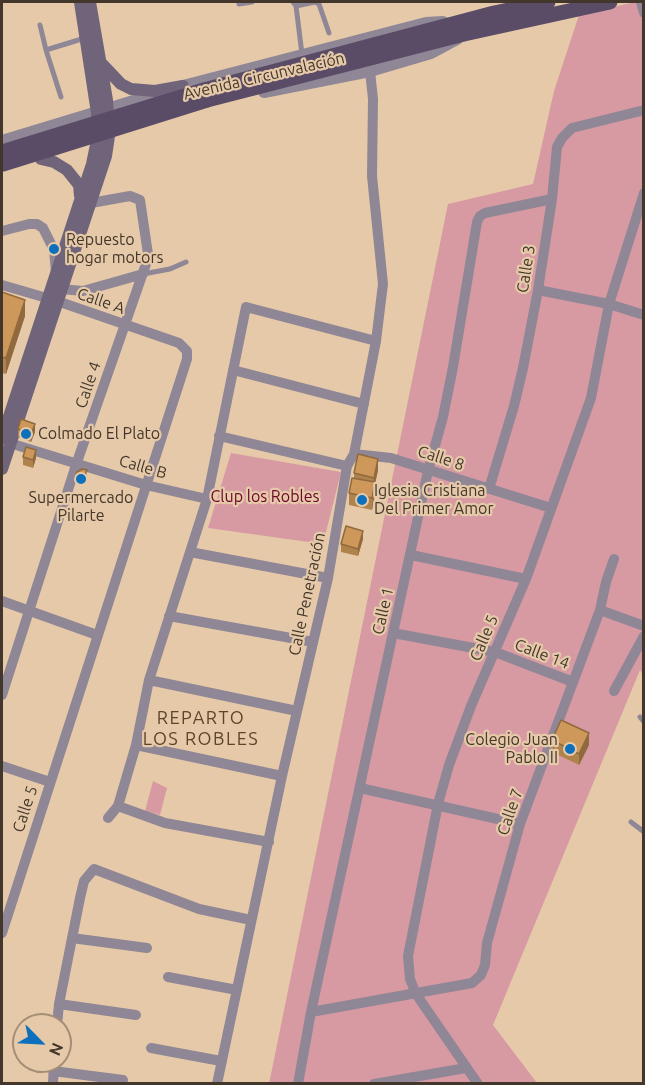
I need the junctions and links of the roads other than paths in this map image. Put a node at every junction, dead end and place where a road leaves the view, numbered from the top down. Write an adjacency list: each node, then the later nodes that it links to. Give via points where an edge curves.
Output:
1 (80, 2): 14 (main road)
2 (90, 2): 17 (main road)
3 (252, 2): 7 (lane)
4 (548, 2): 9 (main road, Avenida Circunvalación)
5 (610, 2): 12 (main road, Avenida Circunvalación)
6 (641, 2): 10 (street)
7 (239, 4)
8 (295, 4): 13 (lane, via 319,4); 16 (lane)
9 (492, 8): 12 (main road, Avenida Circunvalación)
10 (644, 13)
11 (40, 25): 15 (lane)
12 (462, 28): 16 (street, Avenida Circunvalación, via 426,23); 18 (street, Avenida Circunvalación, via 447,46); 26 (main road, Avenida Circunvalación, bridge, via 205,95)
13 (328, 33)
14 (86, 38): 15 (lane); 22 (main road)
15 (46, 50): 20 (lane)
16 (303, 55): 19 (street, Avenida Circunvalación)
17 (102, 64): 19 (main road, via 131,89 155,91); 22 (main road)
18 (370, 70): 23 (street, Avenida Circunvalación, via 237,98); 41 (street, Calle Penetración, via 372,176 383,284)
19 (183, 86): 22 (street, Avenida Circunvalación)
20 (61, 97)
21 (644, 110): 28 (street, Calle 3, via 572,128 566,133 557,147)
22 (102, 111): 23 (main road); 24 (street, Avenida Circunvalación)
23 (103, 138): 25 (street, Avenida Circunvalación); 29 (main road, via 106,156)
24 (2, 141)
25 (41, 159): 26 (street, Avenida Circunvalación); 29 (main road, via 67,170)
26 (2, 163)
27 (644, 193): 38 (street, Calle 5)
28 (552, 199): 36 (street, Calle 3); 51 (street, Calle 1, via 485,213 477,222 453,367)
29 (85, 201): 32 (main road); 33 (street, Calle 4, via 130,196 140,200 148,254); 35 (main road)
30 (2, 231): 32 (street, via 29,224 43,228 54,250)
31 (186, 262): 33 (lane)
32 (56, 273): 37 (main road)
33 (143, 274): 35 (street, via 82,291); 40 (street, Calle 4)
34 (2, 285): 37 (street, Calle A)
35 (61, 289): 37 (main road)
36 (538, 290): 38 (street); 53 (street, Calle 3, via 514,406)
37 (52, 300): 40 (street, Calle A); 46 (main road)
38 (609, 304): 39 (street); 55 (street, Calle 5, via 591,398)
39 (644, 315)
40 (124, 325): 42 (street, Calle A, via 179,342); 48 (street, Calle 4)
41 (376, 341): 43 (street, via 246,307); 44 (street, Calle Penetración)
42 (187, 351): 52 (street, Calle 5)
43 (233, 370): 44 (street); 45 (street)
44 (364, 404): 47 (street, Calle Penetración)
45 (219, 436): 49 (street); 54 (street)
46 (4, 440): 48 (street, Calle B); 50 (main road)
47 (354, 454): 49 (street, Calle Penetración); 51 (street, Calle 8, via 391,458)
48 (77, 462): 52 (street, Calle B); 62 (street, Calle 4)
49 (347, 466): 59 (street, Calle Penetración)
50 (2, 469)
51 (428, 471): 53 (street, Calle 8); 57 (street, Calle 1)
52 (146, 485): 54 (street, Calle B); 67 (street, Calle 5)
53 (489, 489): 55 (street, Calle 8)
54 (207, 499): 56 (street)
55 (551, 508): 60 (street, Calle 5)
56 (190, 552): 59 (street); 64 (street)
57 (411, 555): 60 (street); 66 (street, Calle 1)
58 (614, 559): 63 (street, Calle 7)
59 (328, 578): 69 (street, Calle Penetración)
60 (526, 579): 70 (street, Calle 5)
61 (2, 601): 62 (street)
62 (30, 610): 67 (street); 74 (street, Calle 4)
63 (600, 610): 65 (street); 72 (street, Calle 7)
64 (169, 616): 69 (street); 71 (street)
65 (644, 626)
66 (393, 633): 70 (street, Calle 14); 80 (street, Calle 1)
67 (98, 635): 79 (street, Calle 5)
68 (644, 636): 73 (street)
69 (313, 642): 75 (street, Calle Penetración)
70 (495, 652): 72 (street, Calle 14); 81 (street, Calle 5, via 471,706)
71 (149, 680): 75 (street); 76 (street)
72 (573, 682): 85 (street, Calle 7)
73 (614, 691)
74 (2, 695)
75 (297, 711): 78 (street, Calle Penetración)
76 (136, 745): 78 (street); 82 (street)
77 (2, 766): 79 (street)
78 (282, 776): 87 (street, Calle Penetración)
79 (50, 782): 89 (street, Calle 5)
80 (360, 788): 81 (street); 96 (street, Calle 1)
81 (438, 804): 85 (street); 94 (street, Calle 5, via 408,956 407,968)
82 (118, 806): 83 (street); 87 (street, via 165,823)
83 (108, 818)
84 (631, 822): 86 (lane)
85 (520, 824): 94 (street, Calle 7, via 481,975 472,982)
86 (644, 832)
87 (269, 842): 88 (street, Calle Penetración)
88 (251, 920): 90 (street, via 199,909 94,869 84,881); 93 (street, Calle Penetración)
89 (2, 930)
90 (72, 938): 91 (street); 95 (street)
91 (147, 948)
92 (168, 977): 93 (street)
93 (237, 990): 100 (street, Calle Penetración)
94 (416, 994): 96 (street); 101 (street, Calle 5)
95 (59, 1004): 97 (street); 98 (street)
96 (311, 1012): 105 (street, Calle 1)
97 (58, 1013)
98 (136, 1016)
99 (151, 1048): 100 (street)
100 (221, 1061): 104 (street, Calle Penetración)
101 (466, 1068): 106 (street); 107 (street, Calle 5)
102 (72, 1070): 103 (street)
103 (123, 1080)
104 (217, 1083)
105 (298, 1083)
106 (374, 1083)
107 (478, 1083)

